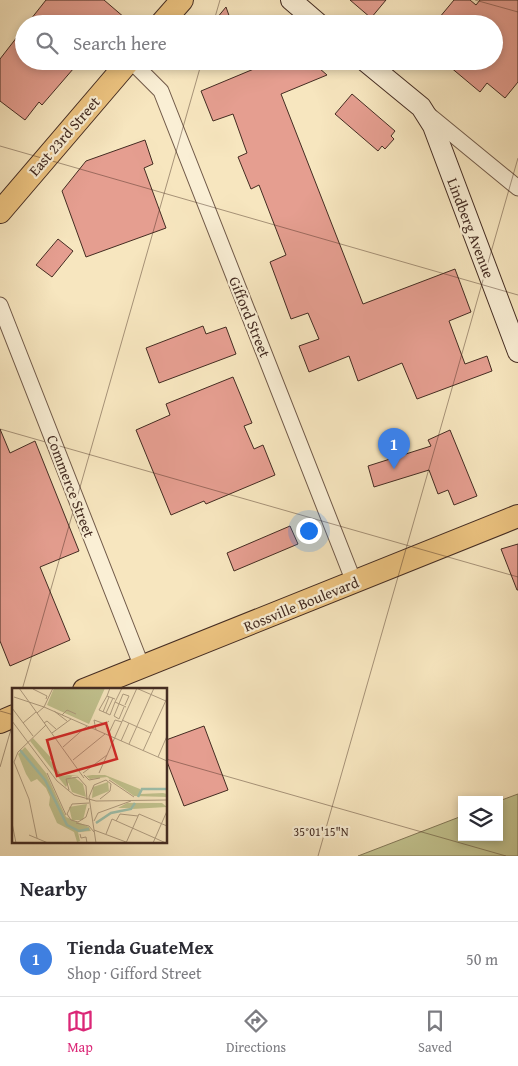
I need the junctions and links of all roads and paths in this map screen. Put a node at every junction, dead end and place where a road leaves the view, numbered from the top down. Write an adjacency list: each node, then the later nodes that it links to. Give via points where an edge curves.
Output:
1 (182, 0): 3 (main road)
2 (291, 0): 4 (main road)
3 (169, 15)
4 (309, 15)
5 (122, 70): 10 (main road, East 23rd Street)
6 (139, 70): 14 (street, Gifford Street, via 161,91)
7 (376, 70): 8 (main road, Lindberg Avenue)
8 (420, 107): 9 (street); 12 (main road, Lindberg Avenue, via 433,126)
9 (518, 188)
10 (0, 212)
11 (0, 305): 15 (street, Commerce Street)
12 (518, 352)
13 (518, 516): 14 (main road, Rossville Boulevard)
14 (354, 582): 15 (main road, Rossville Boulevard)
15 (142, 667): 16 (main road, Rossville Boulevard)
16 (89, 688)
17 (12, 717): 18 (main road)
18 (0, 722)

